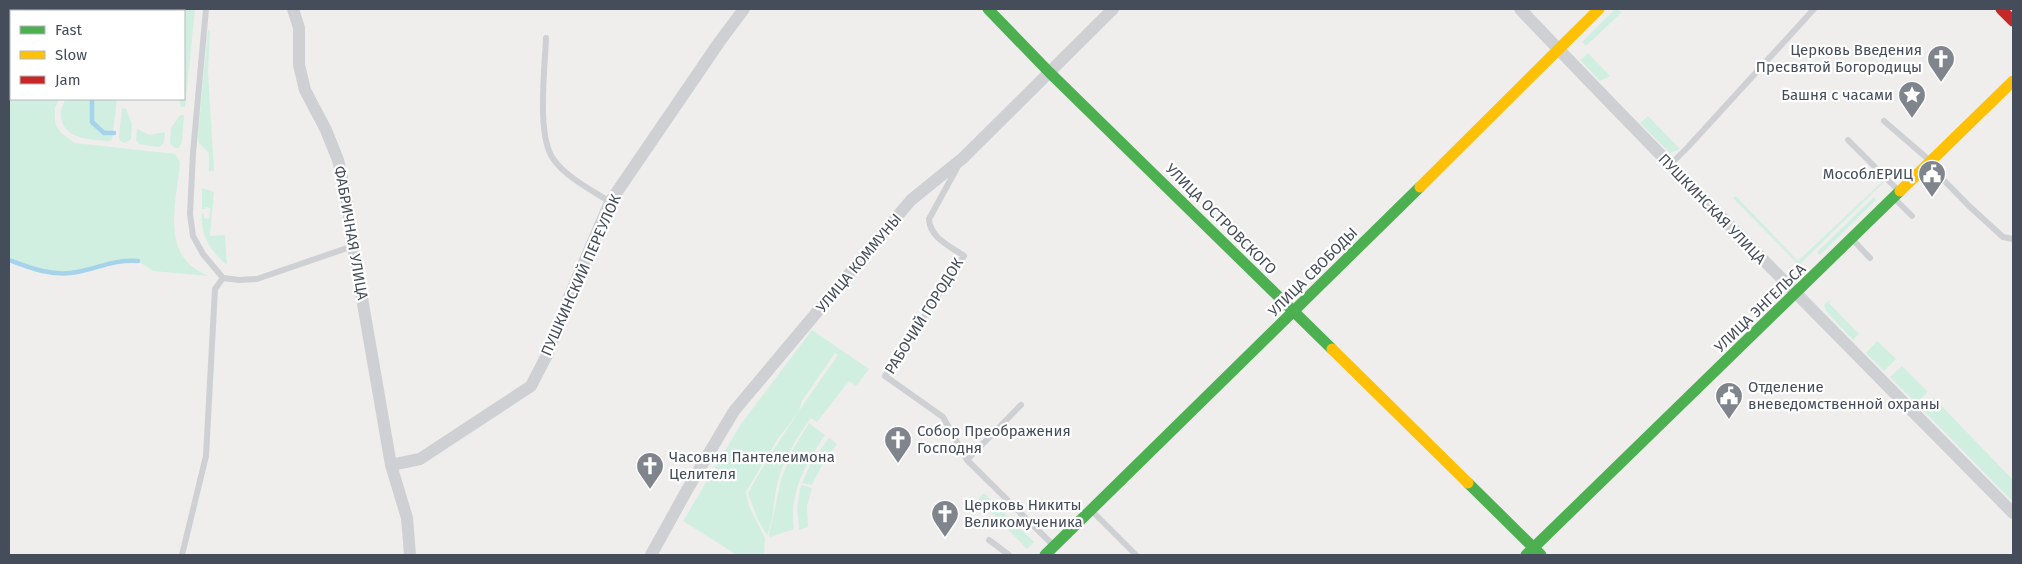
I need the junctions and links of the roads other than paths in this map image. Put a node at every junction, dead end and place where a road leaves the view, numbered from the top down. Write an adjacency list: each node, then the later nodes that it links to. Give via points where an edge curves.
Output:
1 (206, 9): 27 (lane, via 190,214 194,236 203,254)
2 (293, 9): 25 (street, ФАБРИЧНАЯ УЛИЦА, via 299,28 299,64 305,90 338,160)
3 (744, 9): 21 (street, ПУШКИНСКИЙ ПЕРЕУЛОК)
4 (988, 9): 13 (street, УЛИЦА ОСТРОВСКОГО)
5 (1113, 9): 13 (street, УЛИЦА КОММУНЫ)
6 (1520, 9): 12 (street, ПУШКИНСКАЯ УЛИЦА)
7 (1599, 9): 12 (street, УЛИЦА СВОБОДЫ)
8 (1814, 9): 19 (lane)
9 (2001, 9): 10 (street)
10 (2013, 21)
11 (546, 38): 21 (lane, via 543,130 546,147 562,169)
12 (1558, 49): 19 (street, ПУШКИНСКАЯ УЛИЦА); 29 (street, УЛИЦА СВОБОДЫ)
13 (1049, 72): 17 (street, УЛИЦА КОММУНЫ); 29 (street, УЛИЦА ОСТРОВСКОГО)
14 (2013, 80): 18 (street, УЛИЦА ЭНГЕЛЬСА)
15 (1884, 121): 18 (lane)
16 (1848, 140): 20 (lane)
17 (962, 158): 31 (lane, РАБОЧИЙ ГОРОДОК, via 929,219 929,228 934,236 964,256 885,376 943,417); 40 (street, УЛИЦА КОММУНЫ, via 911,200 734,411)
18 (1930, 163): 20 (street, УЛИЦА ЭНГЕЛЬСА); 24 (lane, via 1968,205 2003,236)
19 (1670, 165): 28 (street, ПУШКИНСКАЯ УЛИЦА)
20 (1897, 195): 22 (lane); 23 (street, УЛИЦА ЭНГЕЛЬСА)
21 (610, 202): 32 (street, ПУШКИНСКИЙ ПЕРЕУЛОК, via 547,355 530,386 420,459)
22 (1912, 216)
23 (1852, 239): 26 (lane); 28 (street, УЛИЦА ЭНГЕЛЬСА)
24 (2013, 239)
25 (353, 246): 27 (lane, via 257,279); 32 (street, ФАБРИЧНАЯ УЛИЦА)
26 (1870, 258)
27 (223, 278): 38 (lane, via 215,289 206,456)
28 (1796, 294): 34 (street, ПУШКИНСКАЯ УЛИЦА); 37 (street, УЛИЦА ЭНГЕЛЬСА)
29 (1294, 312): 33 (street, УЛИЦА СВОБОДЫ); 37 (street, УЛИЦА ОСТРОВСКОГО)
30 (1021, 406): 31 (lane)
31 (967, 460): 36 (lane, РАБОЧИЙ ГОРОДОК)
32 (391, 465): 39 (street, ФАБРИЧНАЯ УЛИЦА, via 406,518)
33 (1090, 510): 36 (street, УЛИЦА СВОБОДЫ); 43 (lane)
34 (2013, 513)
35 (989, 540): 41 (lane)
36 (1054, 546): 42 (street, УЛИЦА СВОБОДЫ)
37 (1534, 553)
38 (182, 555)
39 (410, 555)
40 (651, 555)
41 (1009, 555)
42 (1045, 555)
43 (1136, 555)

